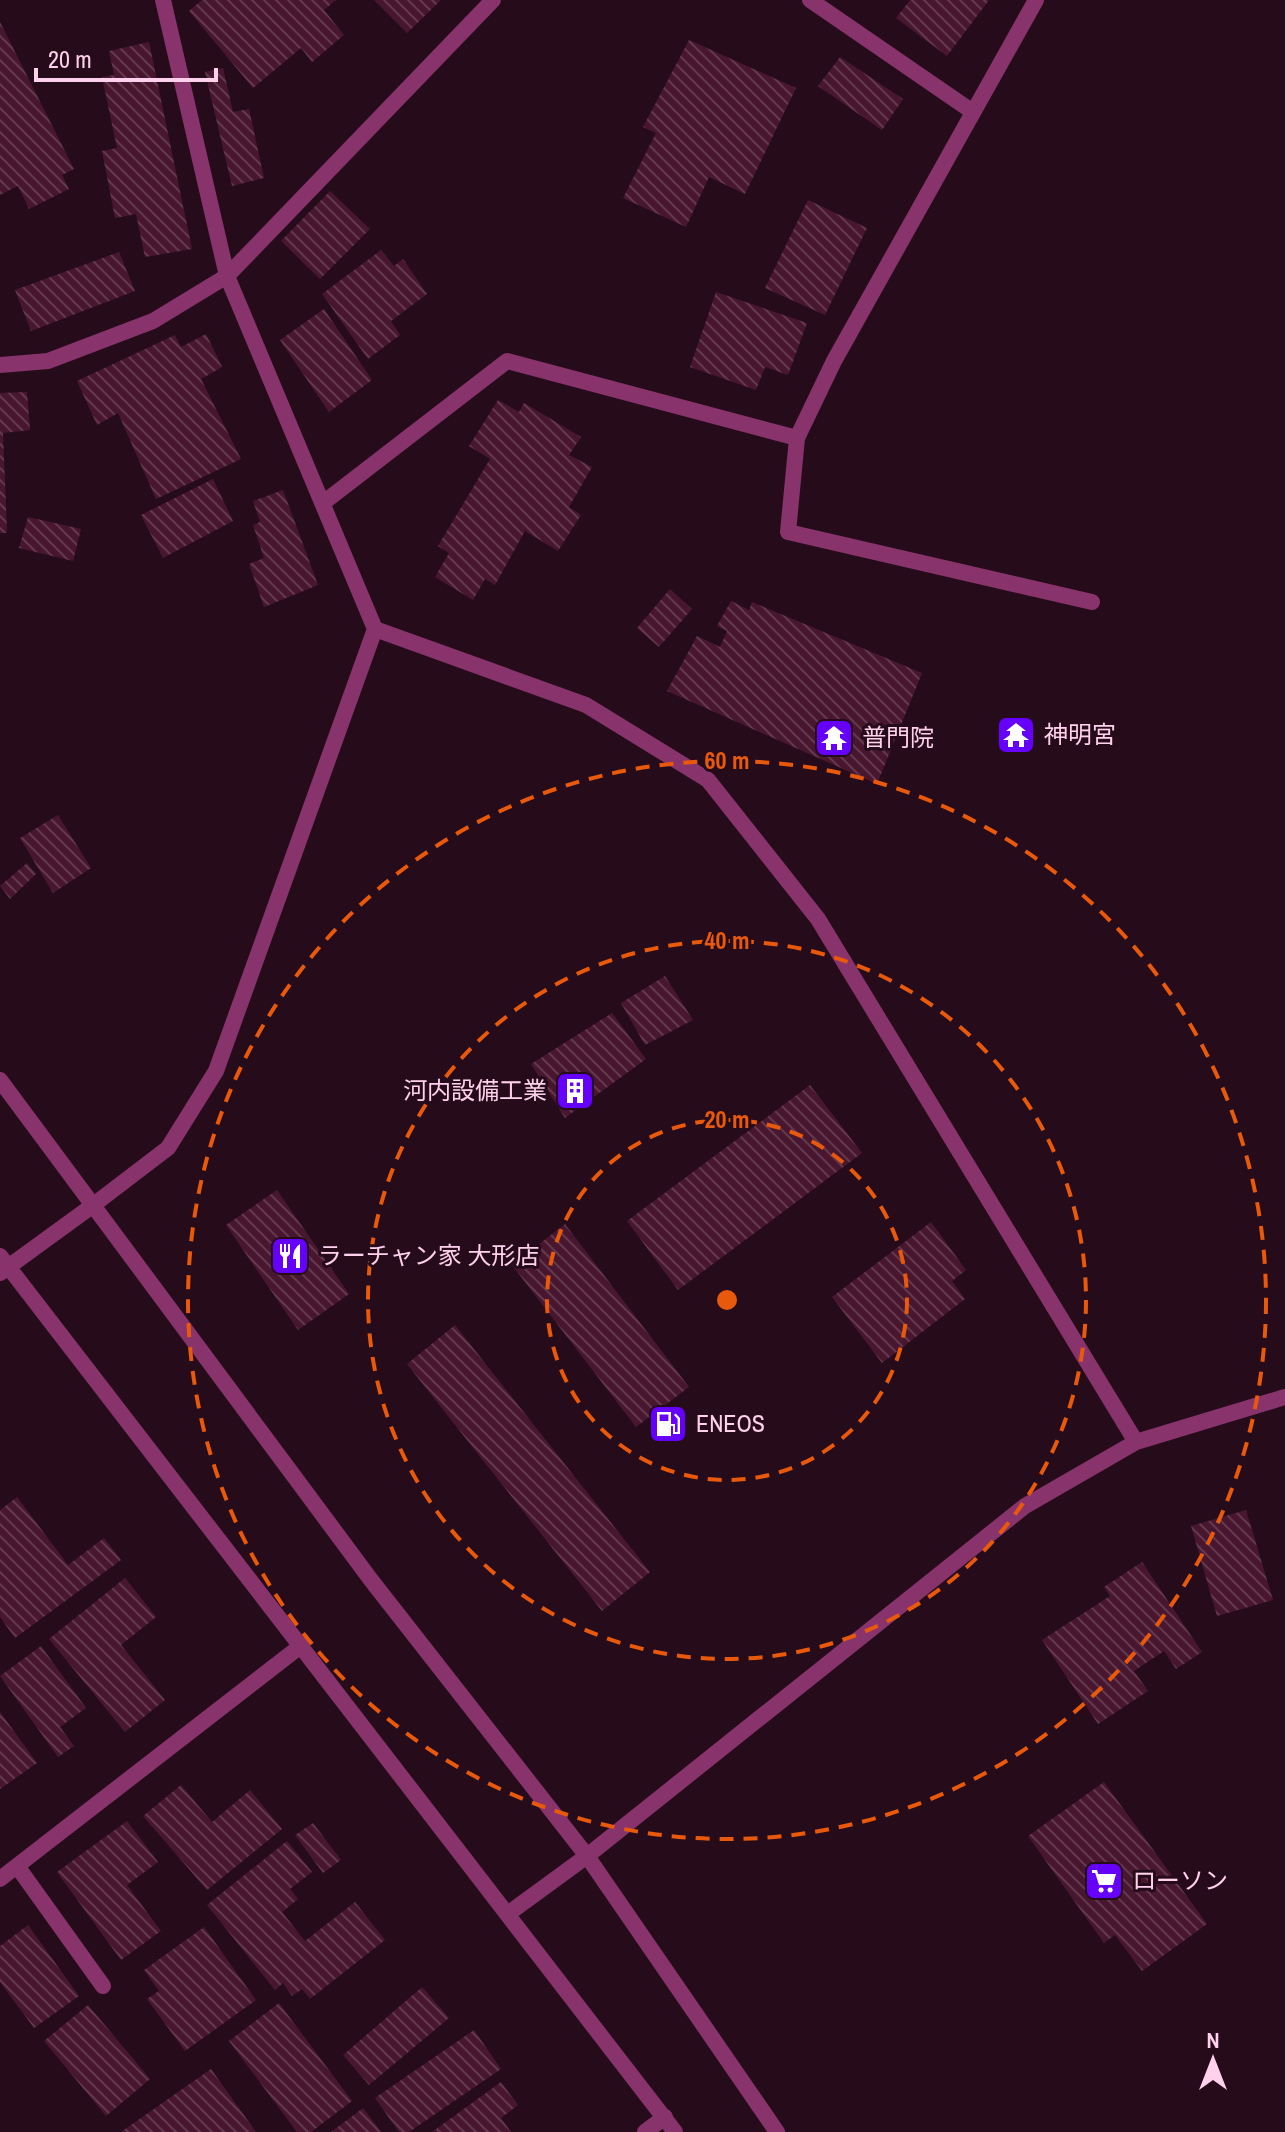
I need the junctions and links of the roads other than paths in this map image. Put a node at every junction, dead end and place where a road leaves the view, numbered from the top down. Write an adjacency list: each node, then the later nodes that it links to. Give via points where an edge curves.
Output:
1 (163, 0): 6 (street)
2 (493, 0): 6 (street)
3 (810, 0): 5 (street)
4 (1036, 0): 5 (street)
5 (973, 112): 8 (street, via 834,361)
6 (227, 276): 7 (street, via 153,321 48,361); 9 (street)
7 (0, 365)
8 (797, 438): 9 (street, via 507,361); 10 (street, via 788,532)
9 (323, 503): 11 (street)
10 (1092, 602)
11 (375, 629): 13 (street, via 216,1071 168,1148); 16 (street, via 586,705 708,780 818,919)
12 (0, 1080): 13 (street)
13 (92, 1206): 14 (street); 18 (street, via 371,1580)
14 (3, 1265): 17 (street)
15 (1285, 1397): 16 (street)
16 (1136, 1442): 18 (street, via 1025,1506)
17 (302, 1645): 19 (street); 21 (street)
18 (587, 1856): 21 (street); 26 (street)
19 (17, 1866): 20 (street); 22 (street)
20 (0, 1879)
21 (509, 1913): 23 (street)
22 (103, 1986)
23 (665, 2117): 24 (street); 25 (street)
24 (645, 2132)
25 (675, 2132)
26 (777, 2132)

